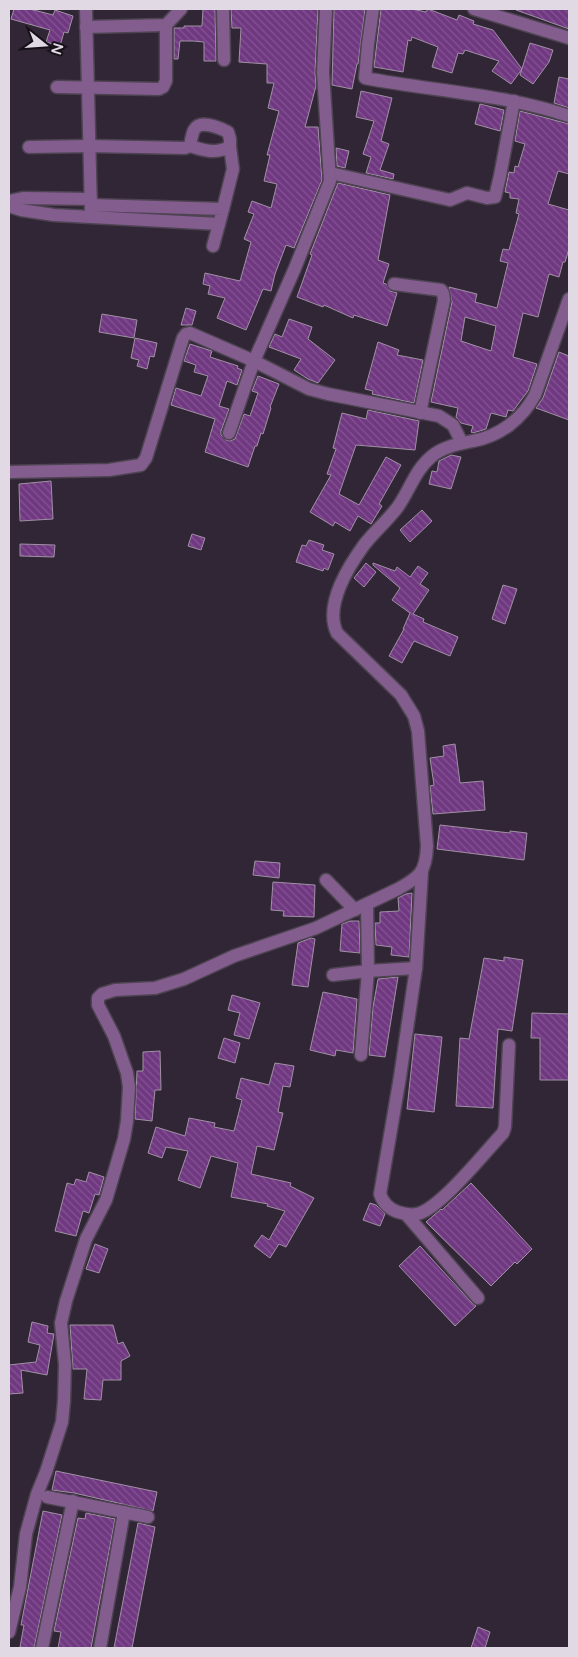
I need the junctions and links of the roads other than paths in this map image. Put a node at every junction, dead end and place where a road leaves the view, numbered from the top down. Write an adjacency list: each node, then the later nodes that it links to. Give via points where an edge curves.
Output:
1 (86, 9): 8 (street)
2 (180, 9): 7 (street)
3 (223, 9): 10 (street)
4 (326, 9): 19 (street, via 323,72)
5 (373, 9): 13 (street, via 365,78)
6 (474, 9): 9 (street)
7 (166, 25): 8 (street); 12 (street, via 166,81 163,87)
8 (86, 27): 12 (street)
9 (569, 38)
10 (224, 60)
11 (57, 87): 12 (street)
12 (88, 87): 15 (street)
13 (514, 101): 14 (street); 19 (street, via 495,197 467,192 454,199 445,199)
14 (569, 116)
15 (90, 146): 16 (street, via 177,149); 17 (street); 22 (street)
16 (190, 146): 18 (street, via 219,152); 18 (street, via 194,130 202,124 228,132)
17 (29, 147)
18 (230, 147): 23 (street, via 233,169)
19 (330, 172): 28 (street, via 328,189)
20 (9, 201): 22 (street, via 23,198)
21 (9, 206): 22 (street, via 54,215)
22 (91, 207): 23 (street); 24 (street)
23 (224, 209): 24 (street)
24 (219, 224): 25 (street)
25 (214, 246)
26 (394, 284): 29 (street, via 444,293)
27 (569, 299): 31 (street, via 527,409 510,426 485,438)
28 (254, 361): 29 (street, via 328,394); 30 (street); 32 (street, via 190,332 183,338 146,458 141,465 109,470)
29 (420, 413): 31 (street, via 448,421)
30 (229, 433)
31 (462, 443): 33 (street, via 439,450 420,469 398,507 350,566 339,586 335,603 334,626 337,633 401,695 410,708 418,731 427,846)
32 (9, 472)
33 (422, 871): 35 (street, via 410,882); 37 (street)
34 (326, 880): 36 (street)
35 (367, 904): 36 (street); 38 (street)
36 (355, 910): 48 (street, via 316,928 234,956 184,979 155,988 116,990 98,998 98,1005 127,1072 127,1121 106,1200 86,1239 66,1301 61,1323 65,1365 62,1422 26,1534 20,1587)
37 (416, 968): 38 (street); 42 (street, via 380,1194 388,1207)
38 (368, 972): 39 (street); 41 (street)
39 (333, 975)
40 (509, 1045): 42 (street, via 506,1127 503,1133 445,1196 418,1214)
41 (360, 1055)
42 (406, 1214): 43 (street)
43 (478, 1298)
44 (48, 1496): 45 (street)
45 (73, 1501): 46 (street); 49 (street)
46 (124, 1512): 47 (street); 50 (street)
47 (148, 1517)
48 (9, 1632)
49 (42, 1648)
50 (100, 1648)

